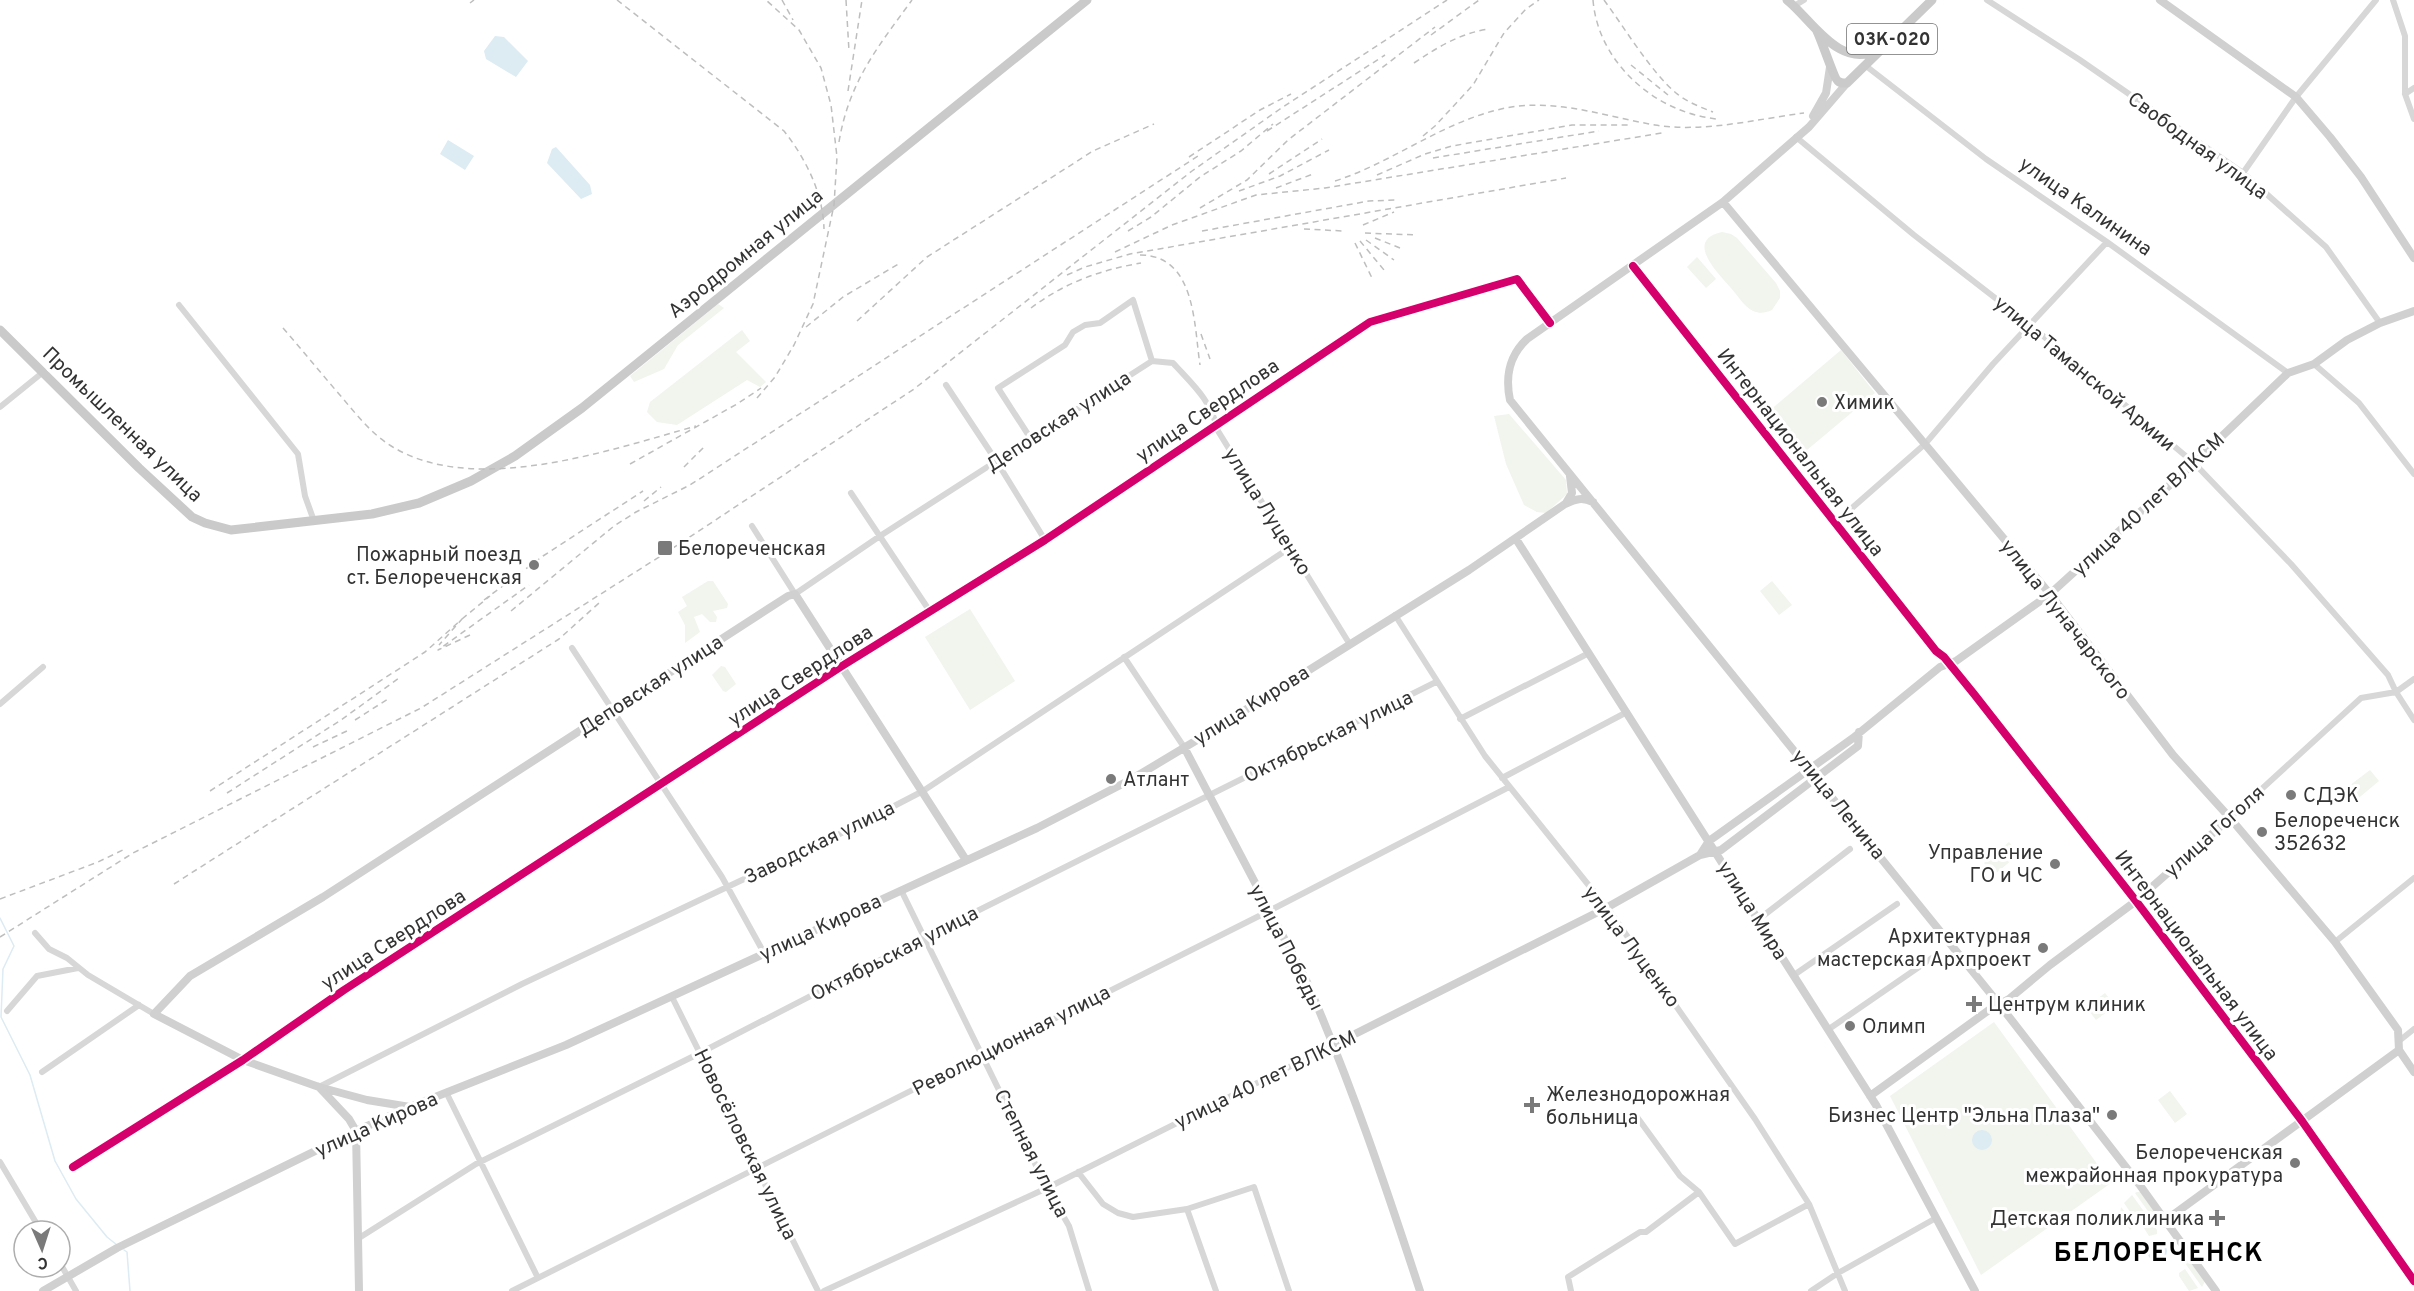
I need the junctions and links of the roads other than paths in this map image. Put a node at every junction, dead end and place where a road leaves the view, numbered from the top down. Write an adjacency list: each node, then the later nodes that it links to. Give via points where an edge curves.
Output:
1 (1087, 0): 47 (main road, Аэродромная улица, via 582,408 515,456 471,481)
2 (1804, 0): 8 (street)
3 (1932, 0): 10 (main road, 03К-020)
4 (1987, 0): 20 (street, Свободная улица)
5 (2160, 0): 17 (street)
6 (2376, 0): 17 (street)
7 (2393, 0): 16 (street, via 2404,36)
8 (1791, 3): 9 (main road)
9 (1816, 29): 11 (main road); 12 (main road)
10 (1888, 42): 11 (main road, via 1872,52 1859,54); 13 (main road, 03К-020)
11 (1831, 44): 14 (main road, via 1857,63 1858,69)
12 (1830, 60): 14 (main road, via 1835,78 1839,82); 19 (street, via 1826,93)
13 (1866, 66): 14 (main road, 03К-020); 22 (street, улица Калинина, via 1986,159)
14 (1850, 81): 19 (street)
15 (2414, 88): 16 (street)
16 (2405, 94): 18 (street)
17 (2296, 97): 20 (street); 23 (street, via 2361,177)
18 (2414, 119)
19 (1796, 137): 21 (street, улица Ленина); 29 (street, улица Таманской Армии)
20 (2243, 173): 28 (street, Свободная улица, via 2326,247)
21 (1723, 202): 24 (street, улица Ленина); 39 (street, улица Луначарского)
22 (2107, 242): 29 (street); 33 (street, улица Калинина)
23 (2414, 258)
24 (1634, 265): 27 (street, улица Ленина); 49 (street, Интернациональная улица)
25 (179, 305): 48 (street, via 298,454 304,496)
26 (2414, 311): 28 (street, улица 40 лет ВЛКСМ)
27 (1550, 323): 37 (street, улица Свердлова, via 1517,279 1370,322); 42 (street, улица Ленина, via 1517,349 1510,363 1508,390 1515,409)
28 (2380, 323): 32 (street, улица 40 лет ВЛКСМ)
29 (2030, 325): 39 (street); 41 (street, улица Таманской Армии)
30 (0, 330): 34 (main road, Промышленная улица)
31 (1152, 361): 37 (street, улица Луценко, via 1173,363 1201,393); 38 (street, Деповская улица); 38 (street, via 1133,300 1100,323 1073,332 1065,345 998,388)
32 (2314, 364): 33 (street, улица 40 лет ВЛКСМ); 43 (street, via 2359,403)
33 (2288, 373): 41 (street, улица 40 лет ВЛКСМ)
34 (42, 374): 36 (street); 48 (main road, Промышленная улица, via 192,517 231,530)
35 (946, 385): 40 (street)
36 (0, 408)
37 (1217, 424): 53 (street, улица Свердлова); 54 (street, улица Луценко)
38 (1030, 439): 40 (street, Деповская улица)
39 (1925, 444): 49 (street); 56 (street, улица Луначарского)
40 (997, 462): 51 (street, Деповская улица); 53 (street)
41 (2194, 463): 56 (street, улица 40 лет ВЛКСМ); 68 (street, улица Таманской Армии, via 2291,564 2388,675)
42 (1569, 473): 45 (street, улица Ленина); 46 (street, via 1572,493)
43 (2414, 474)
44 (851, 493): 51 (street)
45 (1593, 502): 46 (street, via 1575,499); 76 (street, улица Ленина)
46 (1565, 504): 52 (street, улица Кирова)
47 (408, 507): 48 (main road, Промышленная улица)
48 (314, 521)
49 (1838, 521): 63 (street, Интернациональная улица)
50 (752, 526): 55 (street)
51 (880, 536): 55 (street, Деповская улица); 57 (street)
52 (1516, 539): 58 (street, улица Кирова); 61 (street, улица Мира)
53 (1045, 540): 57 (street, улица Свердлова)
54 (1291, 547): 59 (street, улица Луценко); 62 (street, Заводская улица)
55 (795, 594): 64 (street); 70 (street, Деповская улица)
56 (2050, 594): 63 (street, улица 40 лет ВЛКСМ); 83 (street, улица Луначарского, via 2173,755)
57 (931, 613): 64 (street, улица Свердлова)
58 (1395, 615): 59 (street, улица Кирова); 67 (street, улица Луценко)
59 (1349, 643): 75 (street, улица Кирова)
60 (572, 648): 70 (street)
61 (1589, 653): 71 (street, улица Мира); 72 (street)
62 (1124, 657): 75 (street, улица Победы); 81 (street, Заводская улица)
63 (1947, 661): 74 (street, улица 40 лет ВЛКСМ); 92 (street, Интернациональная улица)
64 (842, 666): 79 (street, улица Свердлова); 81 (street)
65 (43, 667): 69 (street)
66 (2414, 679): 68 (street, улица Гоголя)
67 (1436, 682): 72 (street, улица Луценко); 82 (street, Октябрьская улица)
68 (2396, 692): 73 (street, улица Таманской Армии); 83 (street, улица Гоголя, via 2361,698)
69 (0, 704)
70 (612, 711): 79 (street); 108 (street, Деповская улица, via 322,897 190,976)
71 (1627, 712): 77 (street); 84 (street, улица Мира)
72 (1460, 719): 77 (street, улица Луценко)
73 (2414, 720)
74 (1859, 732): 76 (street, улица 40 лет ВЛКСМ); 78 (street, улица 40 лет ВЛКСМ, via 1858,746)
75 (1184, 747): 82 (street, улица Победы); 88 (street, улица Кирова, via 1132,779)
76 (1810, 768): 78 (street, улица Ленина); 84 (street, улица 40 лет ВЛКСМ)
77 (1502, 778): 80 (street, улица Луценко)
78 (1818, 778): 86 (street, улица 40 лет ВЛКСМ); 105 (street, улица Ленина)
79 (660, 785): 90 (street); 115 (street, улица Свердлова)
80 (1509, 787): 94 (street, улица Луценко); 95 (street, Революционная улица)
81 (923, 791): 88 (street); 90 (street, Заводская улица)
82 (1209, 795): 95 (street, улица Победы); 98 (street, Октябрьская улица)
83 (2230, 818): 92 (street, улица Гоголя); 99 (street, улица Луначарского)
84 (1709, 841): 86 (street, улица Мира); 87 (street, улица 40 лет ВЛКСМ)
85 (1850, 849): 96 (street)
86 (1716, 852): 87 (street, улица 40 лет ВЛКСМ); 96 (street, улица Мира)
87 (1700, 855): 94 (street, улица 40 лет ВЛКСМ)
88 (966, 860): 91 (street, улица Кирова)
89 (2414, 878): 99 (street)
90 (727, 887): 100 (street); 118 (street, Заводская улица, via 522,984)
91 (901, 890): 98 (street, Степная улица); 100 (street, улица Кирова)
92 (2136, 901): 105 (street, улица Гоголя); 123 (street, Интернациональная улица)
93 (1897, 904): 103 (street)
94 (1606, 908): 111 (street, улица 40 лет ВЛКСМ); 132 (street, улица Луценко, via 1713,1057)
95 (1269, 911): 111 (street, улица Победы, via 1307,982); 114 (street, Революционная улица)
96 (1759, 919): 103 (street, улица Мира)
97 (35, 933): 102 (street, via 49,949)
98 (923, 938): 113 (street, Октябрьская улица); 114 (street, Степная улица)
99 (2335, 942): 112 (street, улица Луначарского, via 2398,1030)
100 (764, 953): 104 (street, улица Кирова)
101 (1932, 958): 109 (street)
102 (78, 968): 106 (street); 107 (street, via 37,976)
103 (1794, 975): 109 (street, улица Мира)
104 (672, 997): 113 (street, Новосёловская улица); 119 (street, улица Кирова, via 566,1045)
105 (1999, 1004): 120 (street, улица Гоголя); 136 (street, улица Ленина)
106 (139, 1005): 108 (street); 116 (street)
107 (7, 1011)
108 (154, 1014): 115 (street)
109 (1829, 1029): 120 (street, улица Мира)
110 (2414, 1029): 112 (street)
111 (1333, 1045): 129 (street, улица 40 лет ВЛКСМ); 151 (street, улица Победы)
112 (2399, 1046): 117 (street, улица Луначарского); 123 (street)
113 (700, 1053): 126 (street, Октябрьская улица); 127 (street, Новосёловская улица)
114 (982, 1055): 127 (street, Революционная улица); 130 (street, Степная улица)
115 (243, 1060): 118 (street); 128 (street, улица Свердлова)
116 (42, 1072)
117 (2414, 1072)
118 (319, 1087): 121 (street); 124 (street)
119 (446, 1092): 121 (street, улица Кирова); 126 (street)
120 (1870, 1096): 134 (street, улица Мира)
121 (410, 1107): 124 (street, улица Кирова)
122 (1637, 1117): 131 (street, via 1680,1176)
123 (2302, 1121): 136 (street); 142 (street, Интернациональная улица)
124 (356, 1131): 137 (street); 139 (street, улица Кирова, via 117,1248)
125 (0, 1162): 135 (street)
126 (480, 1162): 137 (street, Октябрьская улица); 140 (street)
127 (758, 1166): 140 (street, Революционная улица); 146 (street, Новосёловская улица)
128 (73, 1167)
129 (1078, 1172): 130 (street, улица 40 лет ВЛКСМ); 133 (street, via 1102,1204 1118,1213 1133,1217)
130 (1047, 1188): 147 (street, улица 40 лет ВЛКСМ); 148 (street, Степная улица, via 1069,1226)
131 (1699, 1192): 132 (street, via 1735,1244); 152 (street, via 1646,1232 1568,1277)
132 (1809, 1204): 138 (street, улица Луценко)
133 (1187, 1209): 149 (street); 150 (street, via 1254,1187)
134 (1936, 1218): 138 (street); 155 (street, улица Мира)
135 (34, 1219)
136 (2166, 1220): 156 (street, улица Ленина)
137 (359, 1238): 144 (street)
138 (1838, 1273): 153 (street); 154 (street, улица Луценко)
139 (72, 1275)
140 (538, 1278): 145 (street, Революционная улица)
141 (64, 1279): 143 (street, улица Кирова)
142 (2414, 1281)
143 (43, 1291)
144 (359, 1291)
145 (512, 1291)
146 (818, 1291)
147 (824, 1291)
148 (1089, 1291)
149 (1216, 1291)
150 (1289, 1291)
151 (1420, 1291)
152 (1571, 1291)
153 (1811, 1291)
154 (1845, 1291)
155 (1975, 1291)
156 (2216, 1291)

